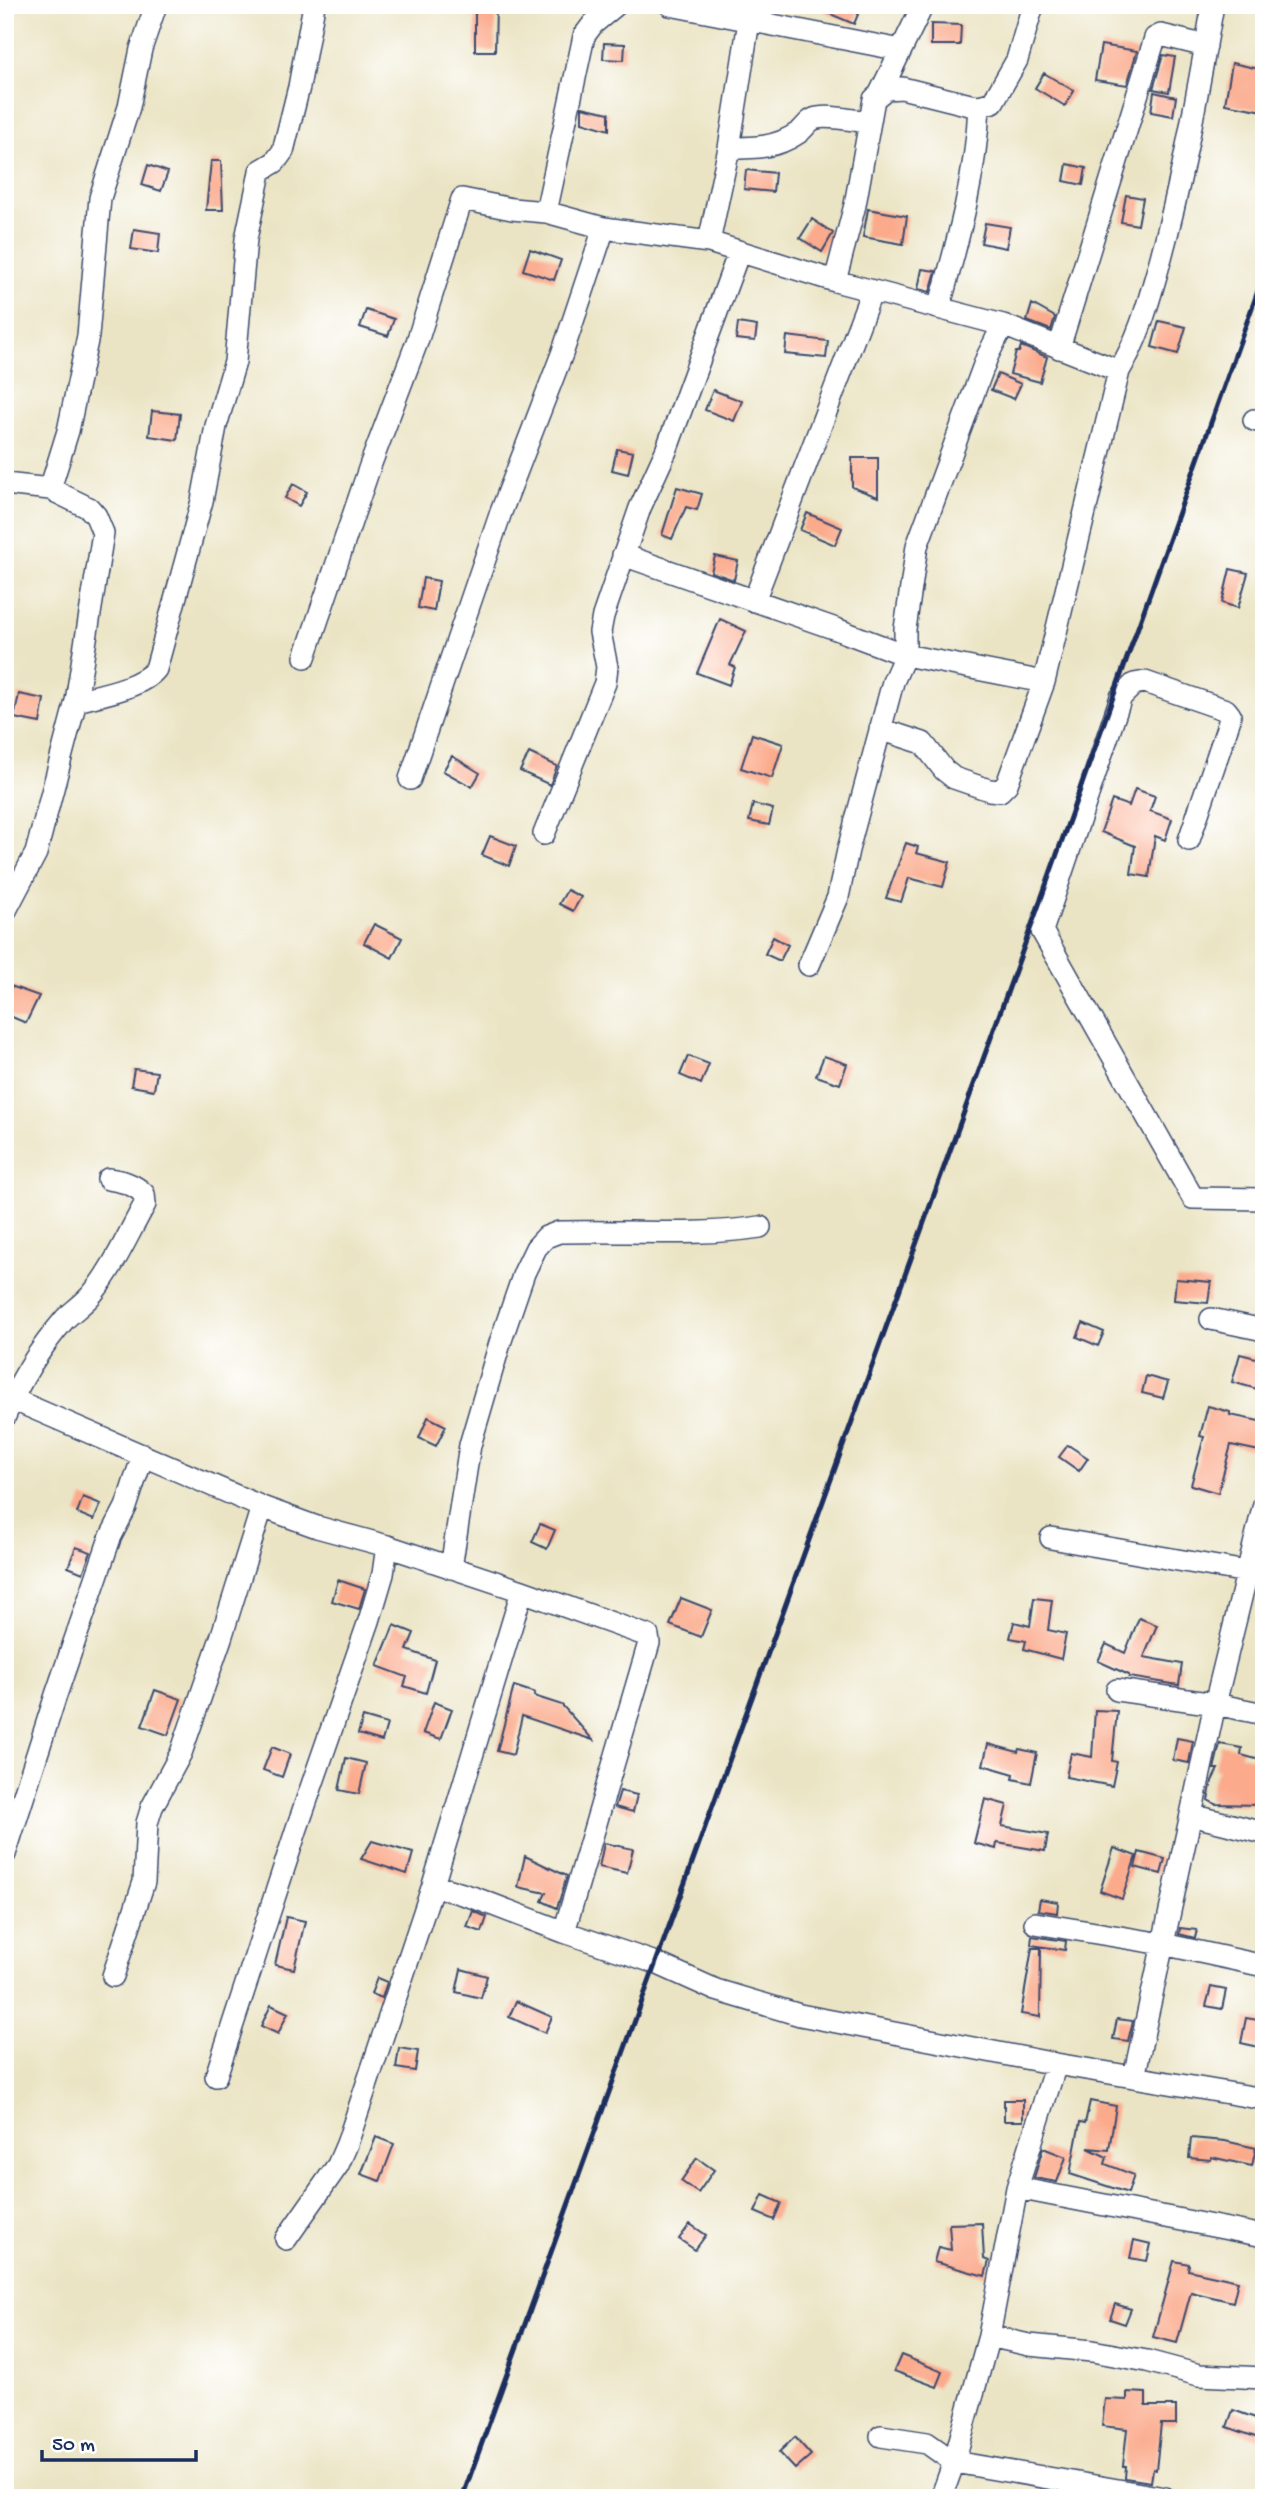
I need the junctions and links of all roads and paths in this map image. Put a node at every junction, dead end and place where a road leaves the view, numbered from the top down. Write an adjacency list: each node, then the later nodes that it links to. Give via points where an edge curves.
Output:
1 (156, 5): 26 (street, via 100,198 88,336)
2 (314, 5): 32 (street, via 283,151 258,177 246,239 235,362 156,669 140,682)
3 (616, 5): 15 (street, via 584,36)
4 (670, 5): 8 (street)
5 (923, 5): 10 (street)
6 (1033, 5): 12 (street, via 1017,60 993,102)
7 (1213, 5): 9 (street)
8 (749, 21): 10 (street); 14 (street)
9 (1206, 46): 23 (street, via 1161,35 1155,38); 24 (street, via 1164,245 1136,342)
10 (901, 50): 11 (street)
11 (880, 93): 12 (street, via 902,88); 13 (street, via 872,103)
12 (979, 106): 21 (street, via 974,172)
13 (869, 122): 14 (street, via 819,117 771,146); 19 (street, via 855,205)
14 (729, 148): 17 (street)
15 (546, 212): 16 (street); 30 (street, via 462,199 417,342)
16 (604, 228): 17 (street); 34 (street)
17 (709, 242): 18 (street)
18 (739, 252): 19 (street); 27 (street)
19 (835, 281): 20 (street)
20 (872, 291): 21 (street); 28 (street)
21 (939, 308): 22 (street)
22 (1003, 325): 23 (street); 29 (street, via 917,546)
23 (1059, 348): 24 (street)
24 (1119, 371): 31 (street)
25 (5, 484): 26 (street)
26 (50, 489): 32 (street, via 89,508 103,533)
27 (623, 555): 28 (street); 35 (street, via 600,632 607,667 605,683)
28 (754, 601): 29 (street)
29 (905, 655): 31 (street); 33 (street)
30 (305, 657)
31 (1044, 682): 33 (street, via 1000,791 954,778 923,743)
32 (76, 701): 37 (street, via 36,853)
33 (880, 729): 38 (street, via 838,897)
34 (410, 779)
35 (544, 834)
36 (1189, 840): 40 (street, via 1230,715 1145,682 1134,684 1121,697 1043,936 1193,1198)
37 (5, 912)
38 (808, 965)
39 (108, 1179): 44 (street, via 136,1186 144,1194 145,1204 92,1294 41,1351)
40 (1264, 1199)
41 (760, 1227): 50 (street, via 722,1232 559,1232 536,1248 470,1445)
42 (1211, 1319): 43 (street)
43 (1264, 1330)
44 (8, 1403): 45 (street)
45 (143, 1455): 47 (street); 58 (street, via 78,1629)
46 (1264, 1504): 51 (street)
47 (262, 1507): 49 (street); 64 (street, via 181,1752 149,1815 144,1882)
48 (1051, 1538): 51 (street)
49 (387, 1546): 50 (street); 66 (street, via 369,1621)
50 (451, 1568): 52 (street)
51 (1256, 1574): 54 (street)
52 (522, 1591): 59 (street); 61 (street, via 640,1632 648,1636 649,1643)
53 (1117, 1690): 54 (street)
54 (1215, 1704): 55 (street); 56 (street)
55 (1264, 1714)
56 (1191, 1815): 57 (street); 62 (street)
57 (1264, 1833)
58 (5, 1854)
59 (433, 1885): 61 (street); 71 (street, via 347,2144 338,2165)
60 (1035, 1923): 62 (street)
61 (565, 1932): 65 (street, via 656,1963 716,1990 800,2015)
62 (1163, 1944): 63 (street); 67 (street)
63 (1264, 1966)
64 (113, 1976)
65 (1056, 2064): 67 (street); 69 (street)
66 (216, 2076)
67 (1134, 2077): 68 (street)
68 (1264, 2099)
69 (1017, 2189): 70 (street); 72 (street)
70 (1264, 2236)
71 (286, 2239)
72 (989, 2336): 73 (street, via 1147,2361 1199,2375); 75 (street)
73 (1264, 2378)
74 (881, 2436): 75 (street, via 926,2443)
75 (954, 2462): 76 (street); 77 (street)
76 (941, 2498)
77 (1165, 2498)

